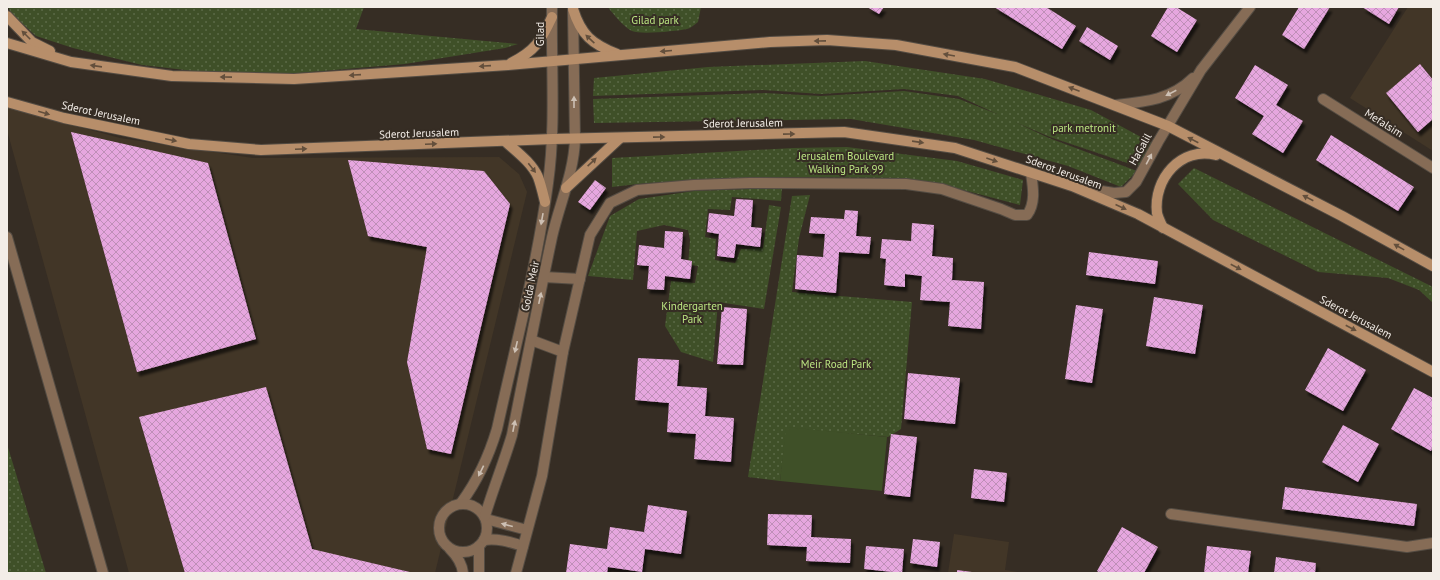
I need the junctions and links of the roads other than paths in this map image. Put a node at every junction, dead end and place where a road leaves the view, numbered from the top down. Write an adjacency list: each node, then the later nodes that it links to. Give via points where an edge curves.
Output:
1 (1250, 7): 11 (street, HaGalil)
2 (573, 8): 6 (main road, one-way to 2, via 588,38); 7 (street)
3 (552, 12): 8 (street, Gilad); 10 (main road, via 543,36 536,46)
4 (7, 16): 9 (main road, one-way to 4, via 32,42)
5 (7, 43): 9 (main road)
6 (621, 55): 7 (main road); 14 (main road, one-way to 6, via 1015,67 896,45 827,40 770,42)
7 (574, 59): 8 (main road); 18 (street, Golda Meir, one-way to 7)
8 (552, 61): 10 (main road); 17 (street, Golda Meir)
9 (71, 62): 10 (main road, one-way to 9, via 294,79 172,76)
10 (508, 65)
11 (1202, 70): 14 (street, HaGalil, one-way to 14, via 1185,86 1169,95 1156,100); 15 (street, HaGalil)
12 (1323, 99): 21 (street, Mefalsim)
13 (7, 102): 19 (main road, Sderot Jerusalem, one-way to 19, via 64,118 189,144 261,150)
14 (1114, 105): 15 (main road)
15 (1168, 126): 20 (main road, one-way to 15); 23 (street, HaGalil, one-way to 15, via 1114,193 1126,192 1136,182)
16 (620, 138): 18 (main road, Sderot Jerusalem); 22 (main road, Sderot Jerusalem, one-way to 22, via 844,132 955,148); 24 (main road, one-way to 16)
17 (553, 139): 18 (main road, Sderot Jerusalem); 19 (main road, Sderot Jerusalem); 25 (street, Golda Meir)
18 (575, 139): 24 (street, Golda Meir)
19 (506, 142): 25 (main road, one-way to 25, via 535,171)
20 (1228, 157): 26 (main road, via 1197,153 1184,157 1175,164 1162,182 1157,202 1157,215); 28 (main road, one-way to 20)
21 (1433, 168)
22 (1031, 173): 23 (main road, Sderot Jerusalem); 30 (street, via 1032,208 1027,215 1015,215 942,189 906,184 749,183 637,190 610,203 590,235)
23 (1072, 186): 26 (main road, Sderot Jerusalem, one-way to 26)
24 (566, 188): 29 (street, Golda Meir, via 552,236)
25 (545, 202): 34 (street, Golda Meir, one-way to 34, via 537,251 497,429 489,455 477,480)
26 (1163, 228): 33 (main road, Sderot Jerusalem, one-way to 33)
27 (7, 237): 42 (street)
28 (1433, 266)
29 (544, 277): 30 (street); 31 (street, Golda Meir, one-way to 29)
30 (580, 279): 32 (street)
31 (531, 340): 32 (street); 36 (street, Golda Meir, one-way to 31, via 512,435)
32 (563, 352): 37 (street, via 542,476)
33 (1433, 372)
34 (461, 503): 36 (street, via 474,505); 41 (street, via 449,508 440,518 439,532)
35 (1171, 514): 39 (street, via 1407,547)
36 (485, 517): 37 (street, one-way to 36); 38 (street, via 488,524)
37 (527, 530): 40 (street)
38 (482, 543): 40 (street, via 493,538); 41 (street, via 472,551); 44 (street)
39 (1433, 543)
40 (523, 546): 45 (street)
41 (450, 549): 43 (street, via 459,559)
42 (102, 573)
43 (463, 573)
44 (479, 573)
45 (516, 573)

